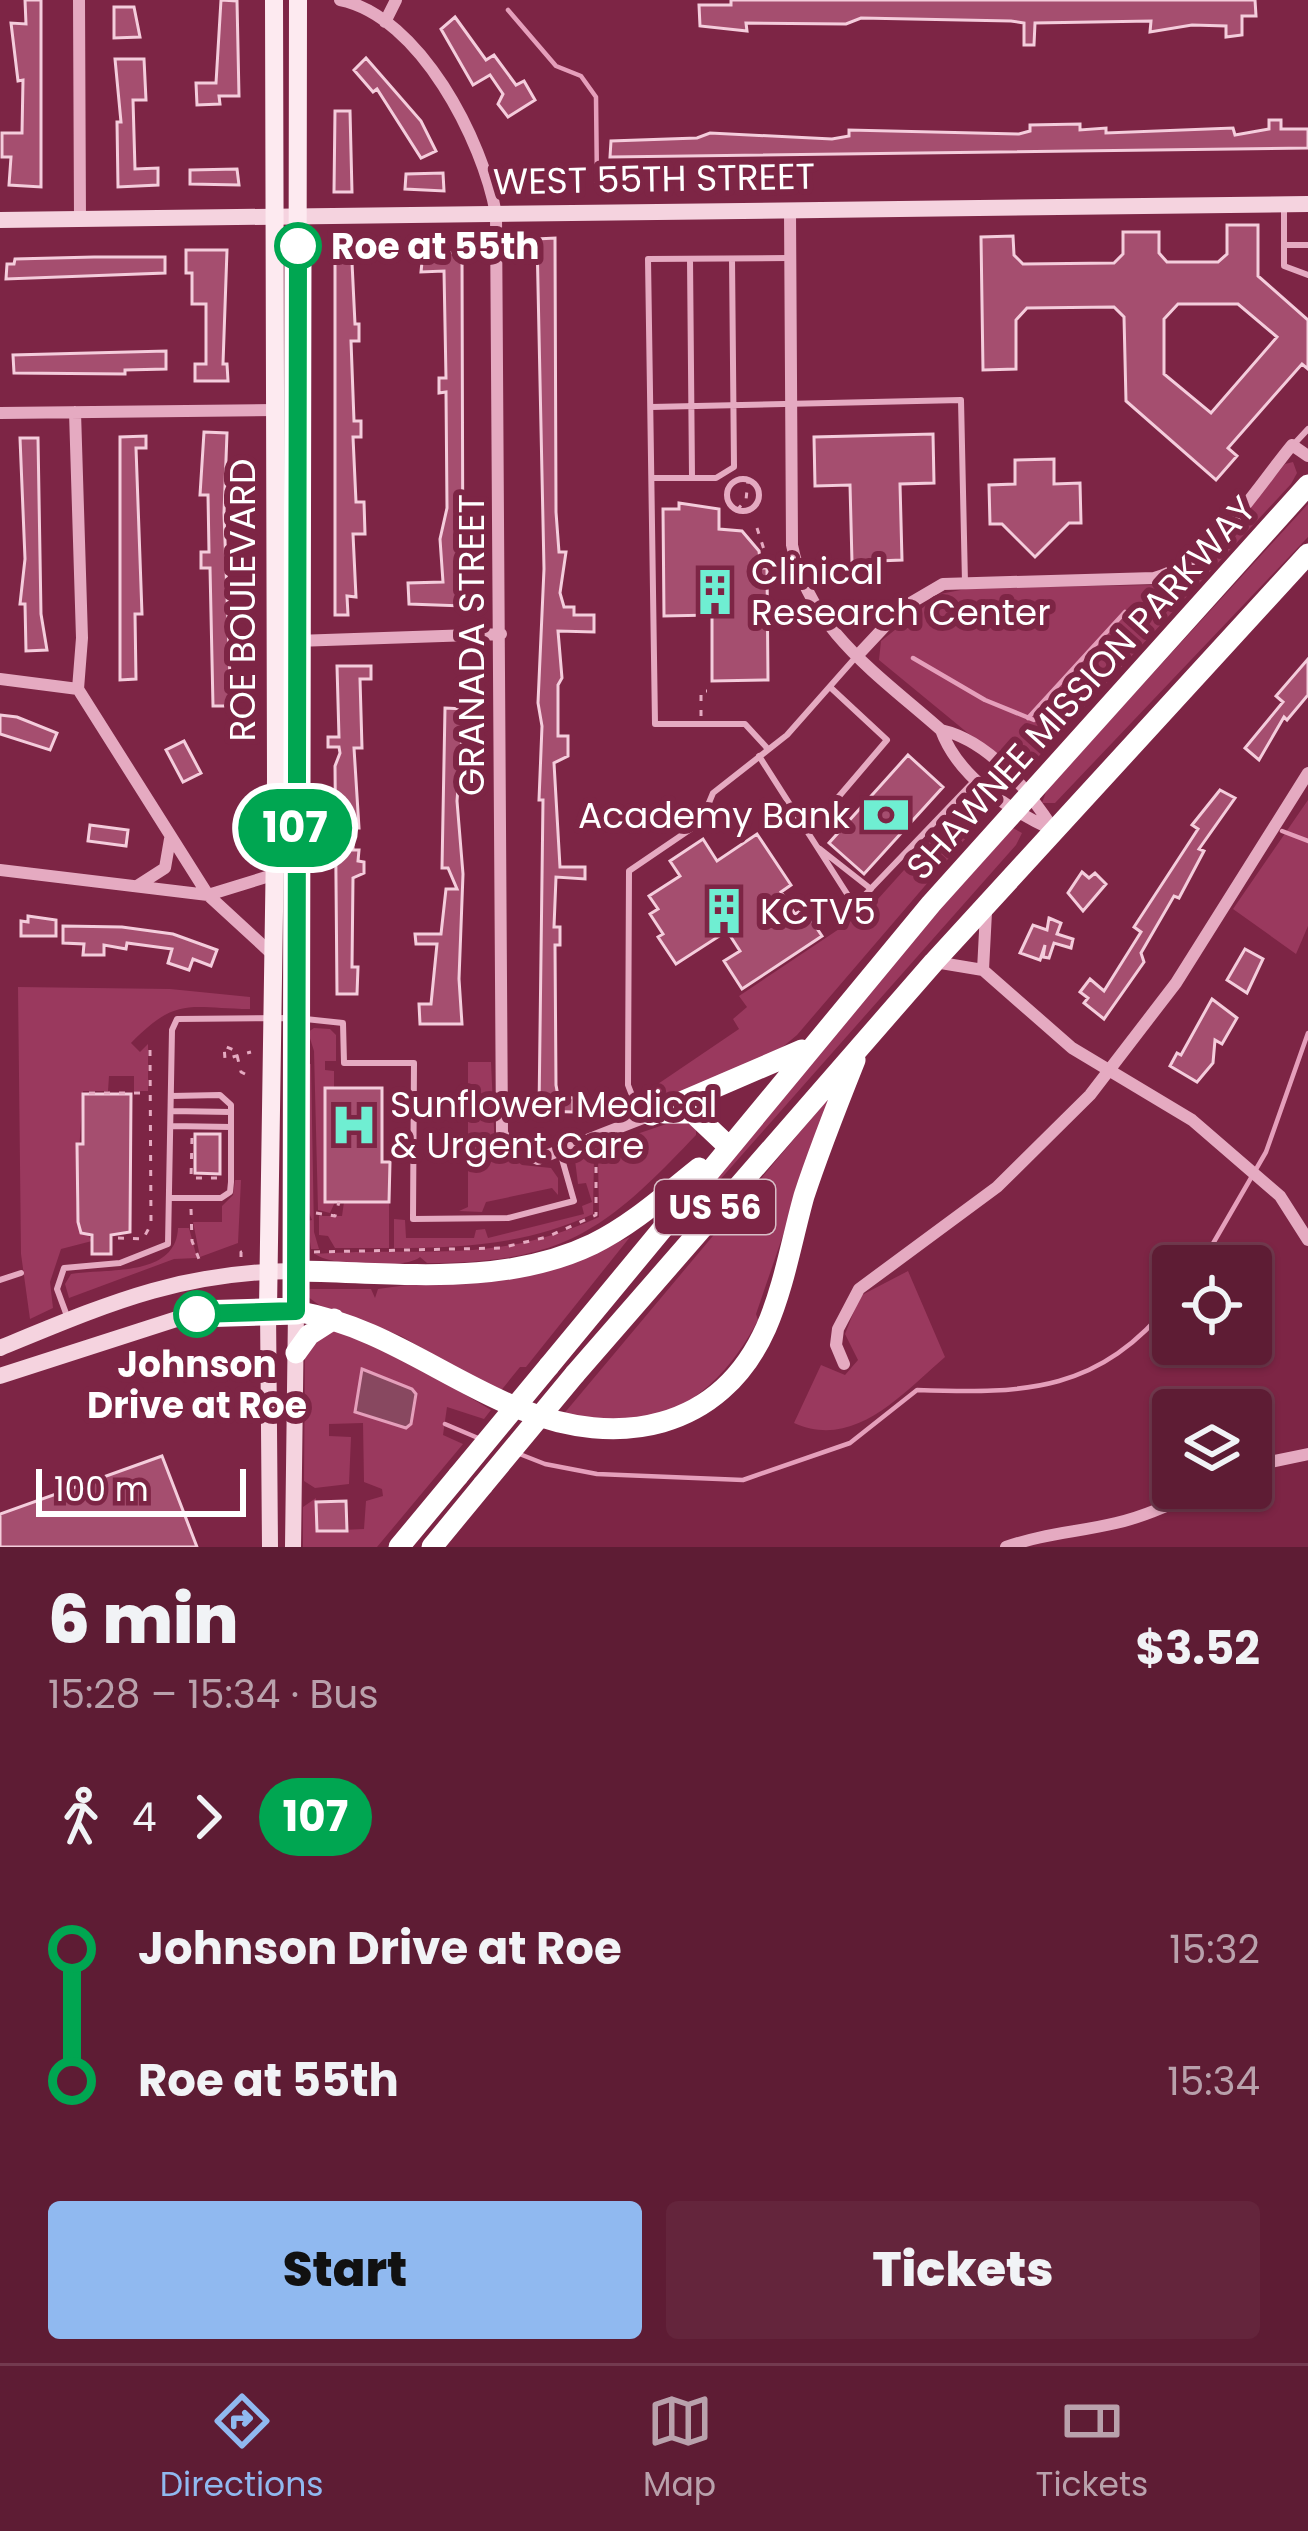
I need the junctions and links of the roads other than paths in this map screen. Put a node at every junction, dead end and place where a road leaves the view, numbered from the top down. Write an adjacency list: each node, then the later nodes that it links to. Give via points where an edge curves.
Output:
1 (79, 0): 13 (street)
2 (274, 0): 11 (main road, ROE BOULEVARD)
3 (298, 0): 12 (main road, ROE BOULEVARD)
4 (340, 0): 6 (street)
5 (396, 0): 6 (street)
6 (385, 22): 10 (street, GRANADA STREET, via 459,113 483,160)
7 (1284, 204): 8 (street, WEST 55TH STREET); 9 (street, WEST 55TH STREET); 15 (lane)
8 (1308, 204)
9 (790, 211): 10 (street, WEST 55TH STREET); 17 (street)
10 (496, 214): 12 (street, WEST 55TH STREET); 38 (street, GRANADA STREET)
11 (275, 217): 12 (street, WEST 55TH STREET); 13 (street, WEST 55TH STREET); 25 (main road, ROE BOULEVARD)
12 (298, 217): 39 (main road, ROE BOULEVARD)
13 (80, 219): 14 (street, WEST 55TH STREET)
14 (0, 220)
15 (1284, 244): 16 (lane); 20 (lane, via 1284,266)
16 (1308, 245)
17 (790, 258): 19 (lane); 24 (street)
18 (690, 259): 19 (lane); 21 (lane, via 649,260); 22 (lane)
19 (732, 259): 23 (lane)
20 (1308, 275)
21 (651, 406): 22 (lane); 33 (lane)
22 (692, 406): 23 (lane); 32 (lane)
23 (734, 406): 24 (lane); 31 (lane, via 734,467)
24 (791, 406): 37 (lane, via 961,400); 40 (street, via 798,577 827,626)
25 (275, 410): 26 (street); 57 (main road, ROE BOULEVARD)
26 (75, 412): 27 (street); 43 (street)
27 (0, 413)
28 (1308, 429): 29 (lane)
29 (1292, 446): 30 (street); 37 (street, via 1180,571)
30 (1308, 456)
31 (722, 474): 32 (lane); 34 (lane)
32 (692, 477): 33 (lane)
33 (652, 478): 45 (lane, via 655,724 745,724)
34 (730, 483): 34 (lane, via 748,481 760,499 755,510 728,502)
35 (1308, 484): 49 (highway, SHAWNEE MISSION PARKWAY / US 56)
36 (1308, 554): 52 (highway, SHAWNEE MISSION PARKWAY / US 56)
37 (965, 583): 40 (street, via 920,594)
38 (501, 634): 39 (street); 77 (street, GRANADA STREET, via 500,1115 510,1147 524,1156)
39 (296, 641): 56 (main road, ROE BOULEVARD)
40 (858, 656): 42 (lane); 44 (street)
41 (0, 679): 43 (street)
42 (830, 687): 45 (lane); 50 (lane, via 887,740)
43 (78, 689): 53 (street)
44 (941, 730): 48 (street, via 949,753); 49 (street, via 966,736)
45 (768, 749): 46 (lane)
46 (758, 756): 54 (lane); 73 (lane, via 713,794 701,822 628,871 628,1085)
47 (1308, 773): 69 (street, via 1176,983)
48 (977, 778): 51 (street); 59 (lane)
49 (1030, 793): 51 (highway, SHAWNEE MISSION PARKWAY / US 56); 52 (street)
50 (835, 801)
51 (1013, 812): 52 (street); 67 (highway, SHAWNEE MISSION PARKWAY / US 56)
52 (1054, 830): 61 (highway, SHAWNEE MISSION PARKWAY / US 56)
53 (169, 832): 58 (street, via 165,868); 60 (street)
54 (818, 848): 59 (lane); 59 (lane, via 851,900)
55 (0, 870): 58 (street)
56 (295, 870): 57 (street); 66 (main road, ROE BOULEVARD)
57 (272, 875): 60 (street); 62 (main road, ROE BOULEVARD)
58 (135, 887): 60 (street)
59 (871, 889)
60 (208, 895): 62 (street)
61 (987, 906): 63 (highway, SHAWNEE MISSION PARKWAY / US 56); 64 (street)
62 (271, 952): 65 (main road, ROE BOULEVARD)
63 (934, 962): 64 (street); 68 (highway, SHAWNEE MISSION PARKWAY / US 56)
64 (982, 970): 69 (street)
65 (271, 1018): 66 (lane); 70 (lane, via 177,1018); 80 (main road, ROE BOULEVARD)
66 (296, 1018): 77 (lane, via 343,1023 344,1063 414,1063 413,1219 508,1218 574,1201); 81 (main road, ROE BOULEVARD)
67 (814, 1045): 73 (highway); 76 (highway, SHAWNEE MISSION PARKWAY / US 56)
68 (860, 1045): 87 (highway, via 769,1322 736,1376 699,1406 647,1428 574,1426 479,1393 395,1342); 98 (highway, SHAWNEE MISSION PARKWAY / US 56, bridge)
69 (1109, 1072): 79 (street, via 1219,1141 1280,1196); 90 (street, via 997,1187 859,1289 836,1345)
70 (171, 1096): 71 (lane); 72 (lane, via 220,1096)
71 (171, 1111): 72 (lane); 74 (lane)
72 (231, 1112): 75 (lane)
73 (647, 1117): 76 (highway, via 693,1113); 77 (street)
74 (171, 1126): 75 (lane); 78 (lane)
75 (231, 1126): 78 (lane, via 231,1188 221,1198)
76 (728, 1146): 81 (highway, via 625,1226 566,1255 459,1274); 97 (highway, SHAWNEE MISSION PARKWAY / US 56, bridge)
77 (560, 1152)
78 (170, 1198): 86 (lane, via 164,1248 61,1272 57,1289)
79 (1308, 1240)
80 (268, 1271): 81 (street); 84 (main road, ROE BOULEVARD); 86 (street, via 185,1279)
81 (297, 1271): 85 (main road, ROE BOULEVARD)
82 (21, 1273): 83 (lane)
83 (0, 1280)
84 (268, 1310): 85 (street); 91 (street, via 186,1316); 95 (street)
85 (296, 1311): 87 (highway); 89 (street)
86 (68, 1319): 88 (street)
87 (334, 1319): 89 (highway)
88 (0, 1348)
89 (296, 1353): 96 (street)
90 (844, 1364)
91 (0, 1376)
92 (1308, 1454): 93 (street)
93 (1272, 1462)
94 (1163, 1509): 99 (street)
95 (270, 1547)
96 (292, 1547)
97 (399, 1547)
98 (432, 1547)
99 (1006, 1547)

